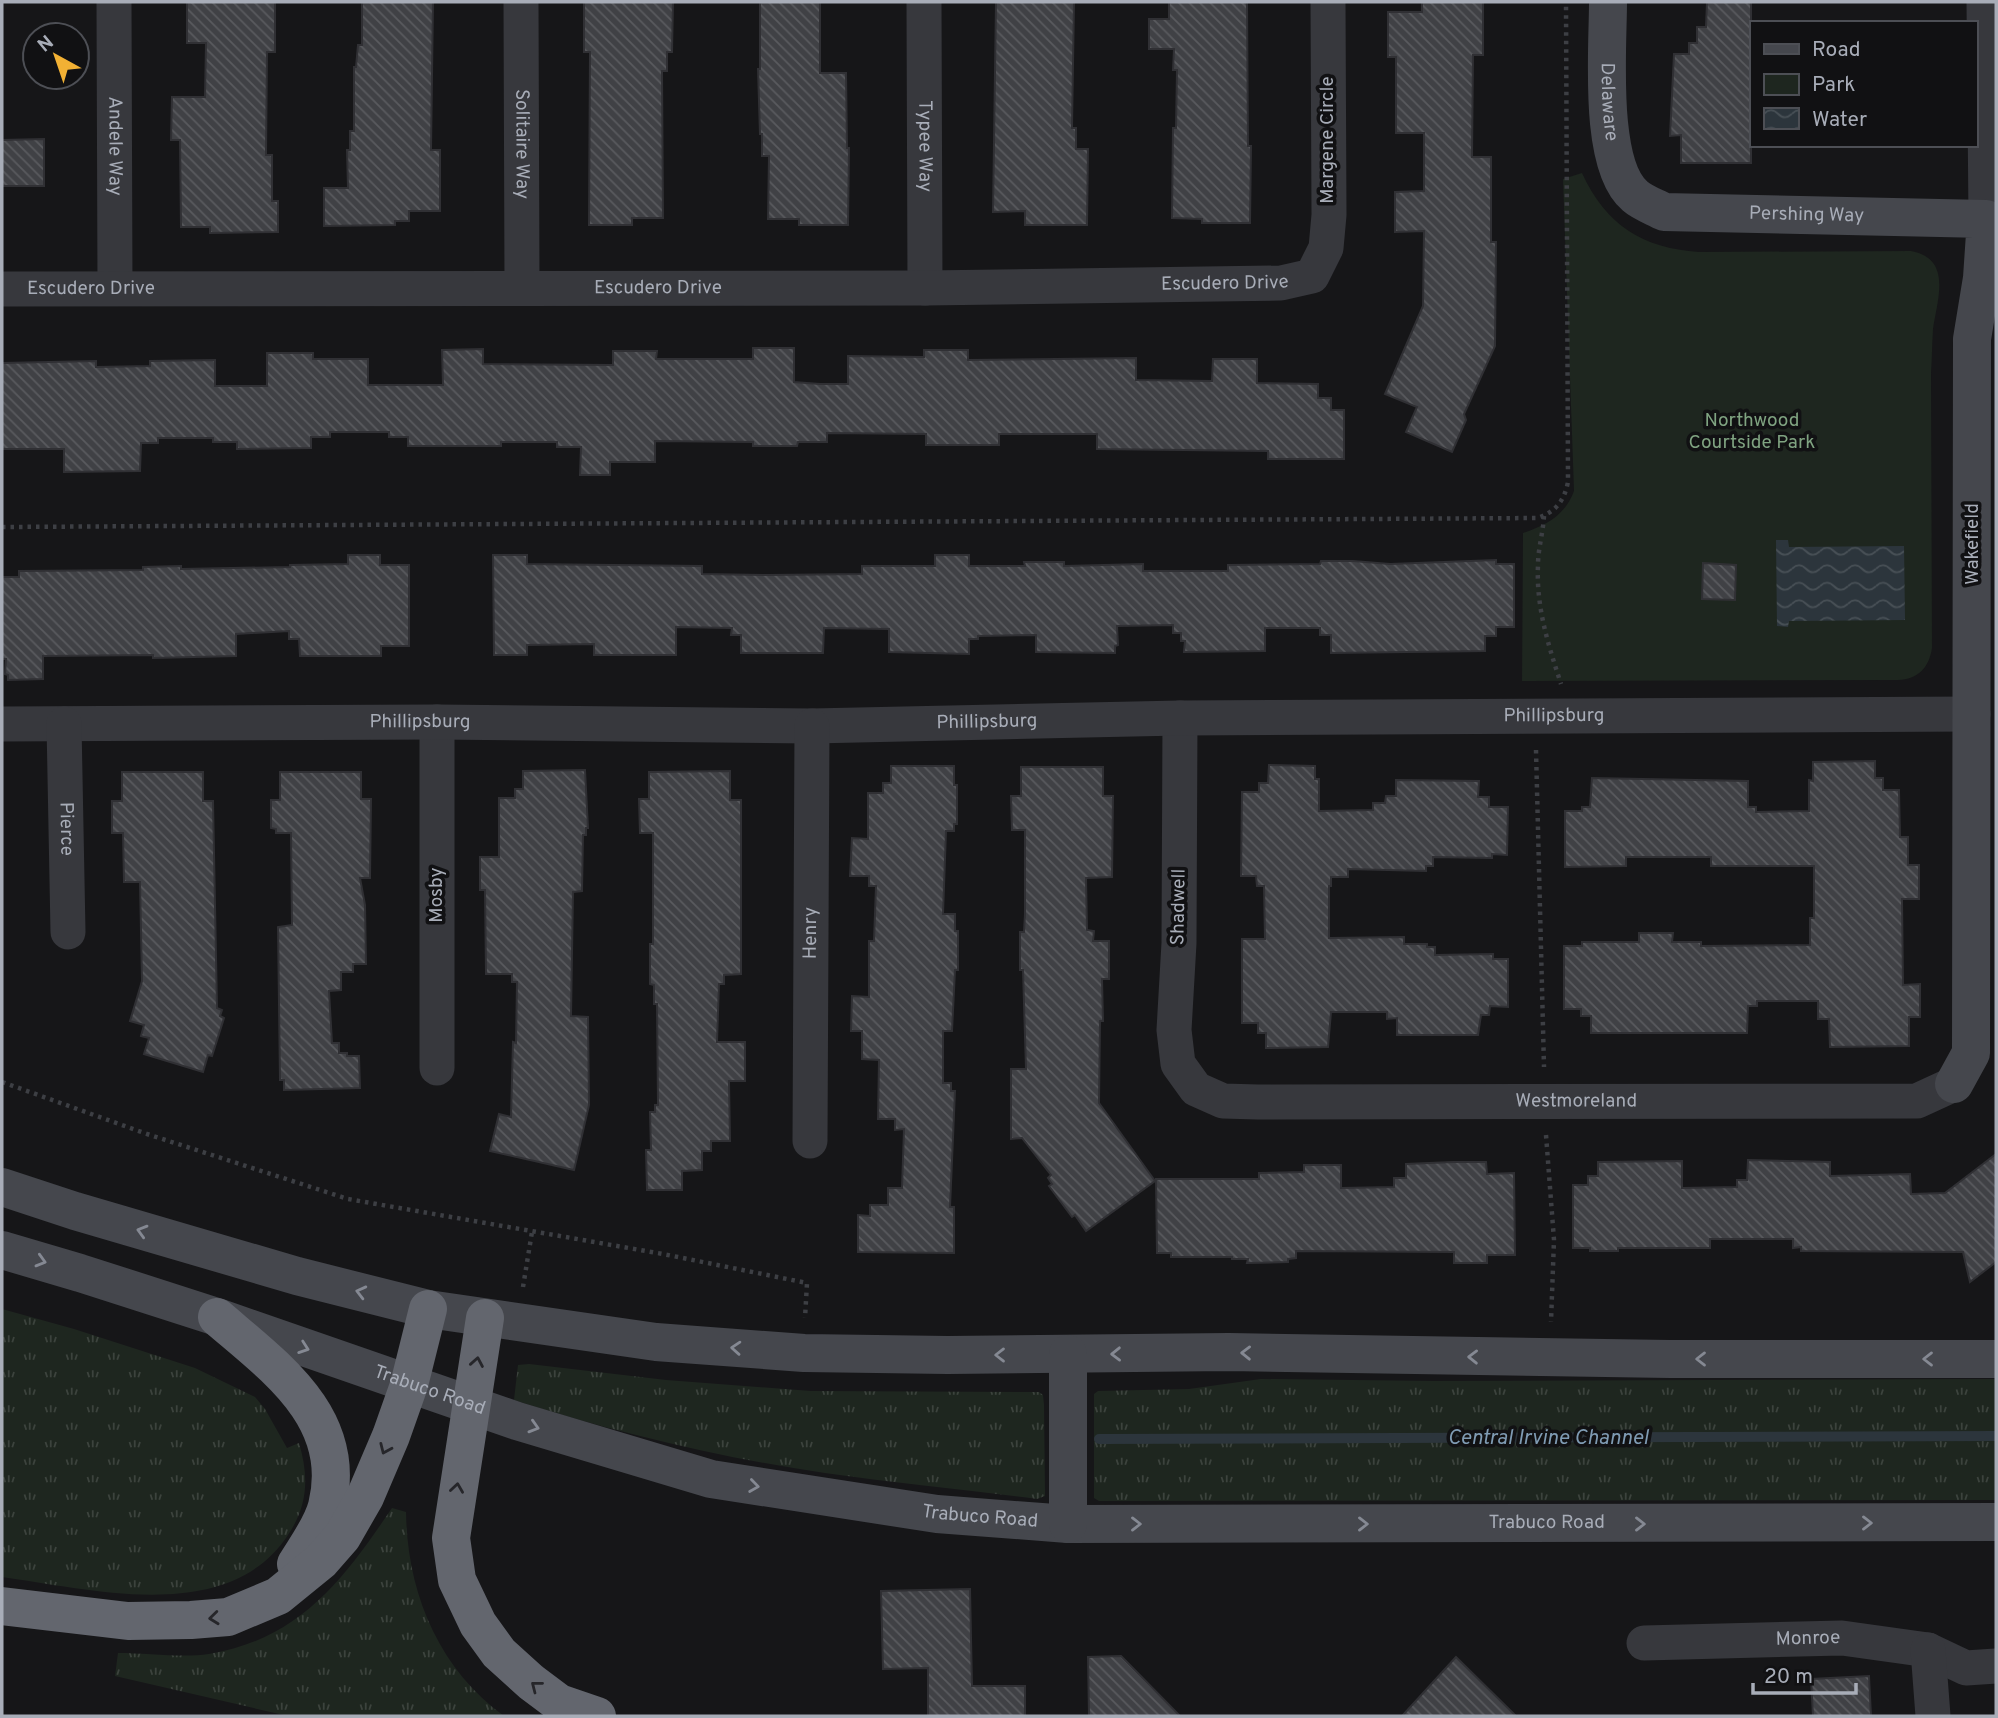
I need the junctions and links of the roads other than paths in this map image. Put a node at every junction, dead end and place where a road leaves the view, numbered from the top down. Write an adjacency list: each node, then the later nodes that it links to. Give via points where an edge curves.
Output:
1 (114, 2): 10 (street, Andele Way)
2 (522, 2): 11 (street, Solitaire Way)
3 (924, 2): 12 (street, Typee Way)
4 (1328, 2): 9 (street, Margene Circle, via 1329,215 1326,248)
5 (1608, 2): 7 (main road, Delaware, via 1608,125 1614,162)
6 (1984, 2): 8 (street, Wakefield)
7 (1634, 195): 8 (main road, Pershing Way, via 1664,212)
8 (1986, 219): 14 (main road, Wakefield, via 1972,339)
9 (1312, 276): 12 (street, Escudero Drive, via 1252,285)
10 (115, 288): 11 (street, Escudero Drive); 13 (street, Escudero Drive)
11 (522, 288): 12 (street, Escudero Drive)
12 (925, 288)
13 (2, 289)
14 (1984, 452): 15 (main road, Wakefield)
15 (1984, 531): 16 (main road, Wakefield)
16 (1973, 714): 17 (street, Phillipsburg); 24 (main road, Wakefield, via 1970,1053)
17 (1180, 718): 21 (street, Phillipsburg); 25 (street, Shadwell, via 1174,1030 1178,1064)
18 (437, 722): 20 (street, Phillipsburg); 21 (street, Phillipsburg); 23 (street, Mosby)
19 (2, 724): 20 (street, Phillipsburg)
20 (64, 724): 22 (street, Pierce)
21 (812, 726): 26 (street, Henry)
22 (68, 932)
23 (437, 1068)
24 (1955, 1084): 25 (street, Westmoreland, via 1917,1101 1258,1102 1223,1101)
25 (1196, 1089)
26 (810, 1141)
27 (2, 1187): 29 (main road, one-way to 27, via 298,1276)
28 (2, 1250): 30 (main road, Trabuco Road, one-way to 30)
29 (428, 1309): 31 (main road); 34 (highway)
30 (217, 1317): 34 (main road, Trabuco Road, one-way to 34); 38 (highway, via 303,1396 322,1430 331,1467 327,1507)
31 (485, 1318): 32 (main road, one-way to 31, via 804,1353 656,1342); 35 (highway, one-way to 31)
32 (1068, 1354): 33 (main road, one-way to 32); 37 (main road)
33 (1996, 1359)
34 (409, 1385): 35 (main road, Trabuco Road); 38 (highway, one-way to 38, via 370,1485 342,1538)
35 (469, 1406): 37 (main road, Trabuco Road, one-way to 37, via 711,1479 937,1514); 43 (highway, one-way to 35, via 559,1703 499,1653 478,1624 457,1580 451,1538)
36 (1996, 1522): 37 (main road, Trabuco Road, one-way to 36)
37 (1068, 1524)
38 (278, 1596): 39 (highway, one-way to 39, via 228,1617 191,1620 128,1621)
39 (2, 1606)
40 (1644, 1643): 41 (street, Monroe, via 1842,1638)
41 (1928, 1650): 42 (street, Monroe, via 1966,1668); 44 (street)
42 (1996, 1666)
43 (597, 1716)
44 (1933, 1716)

